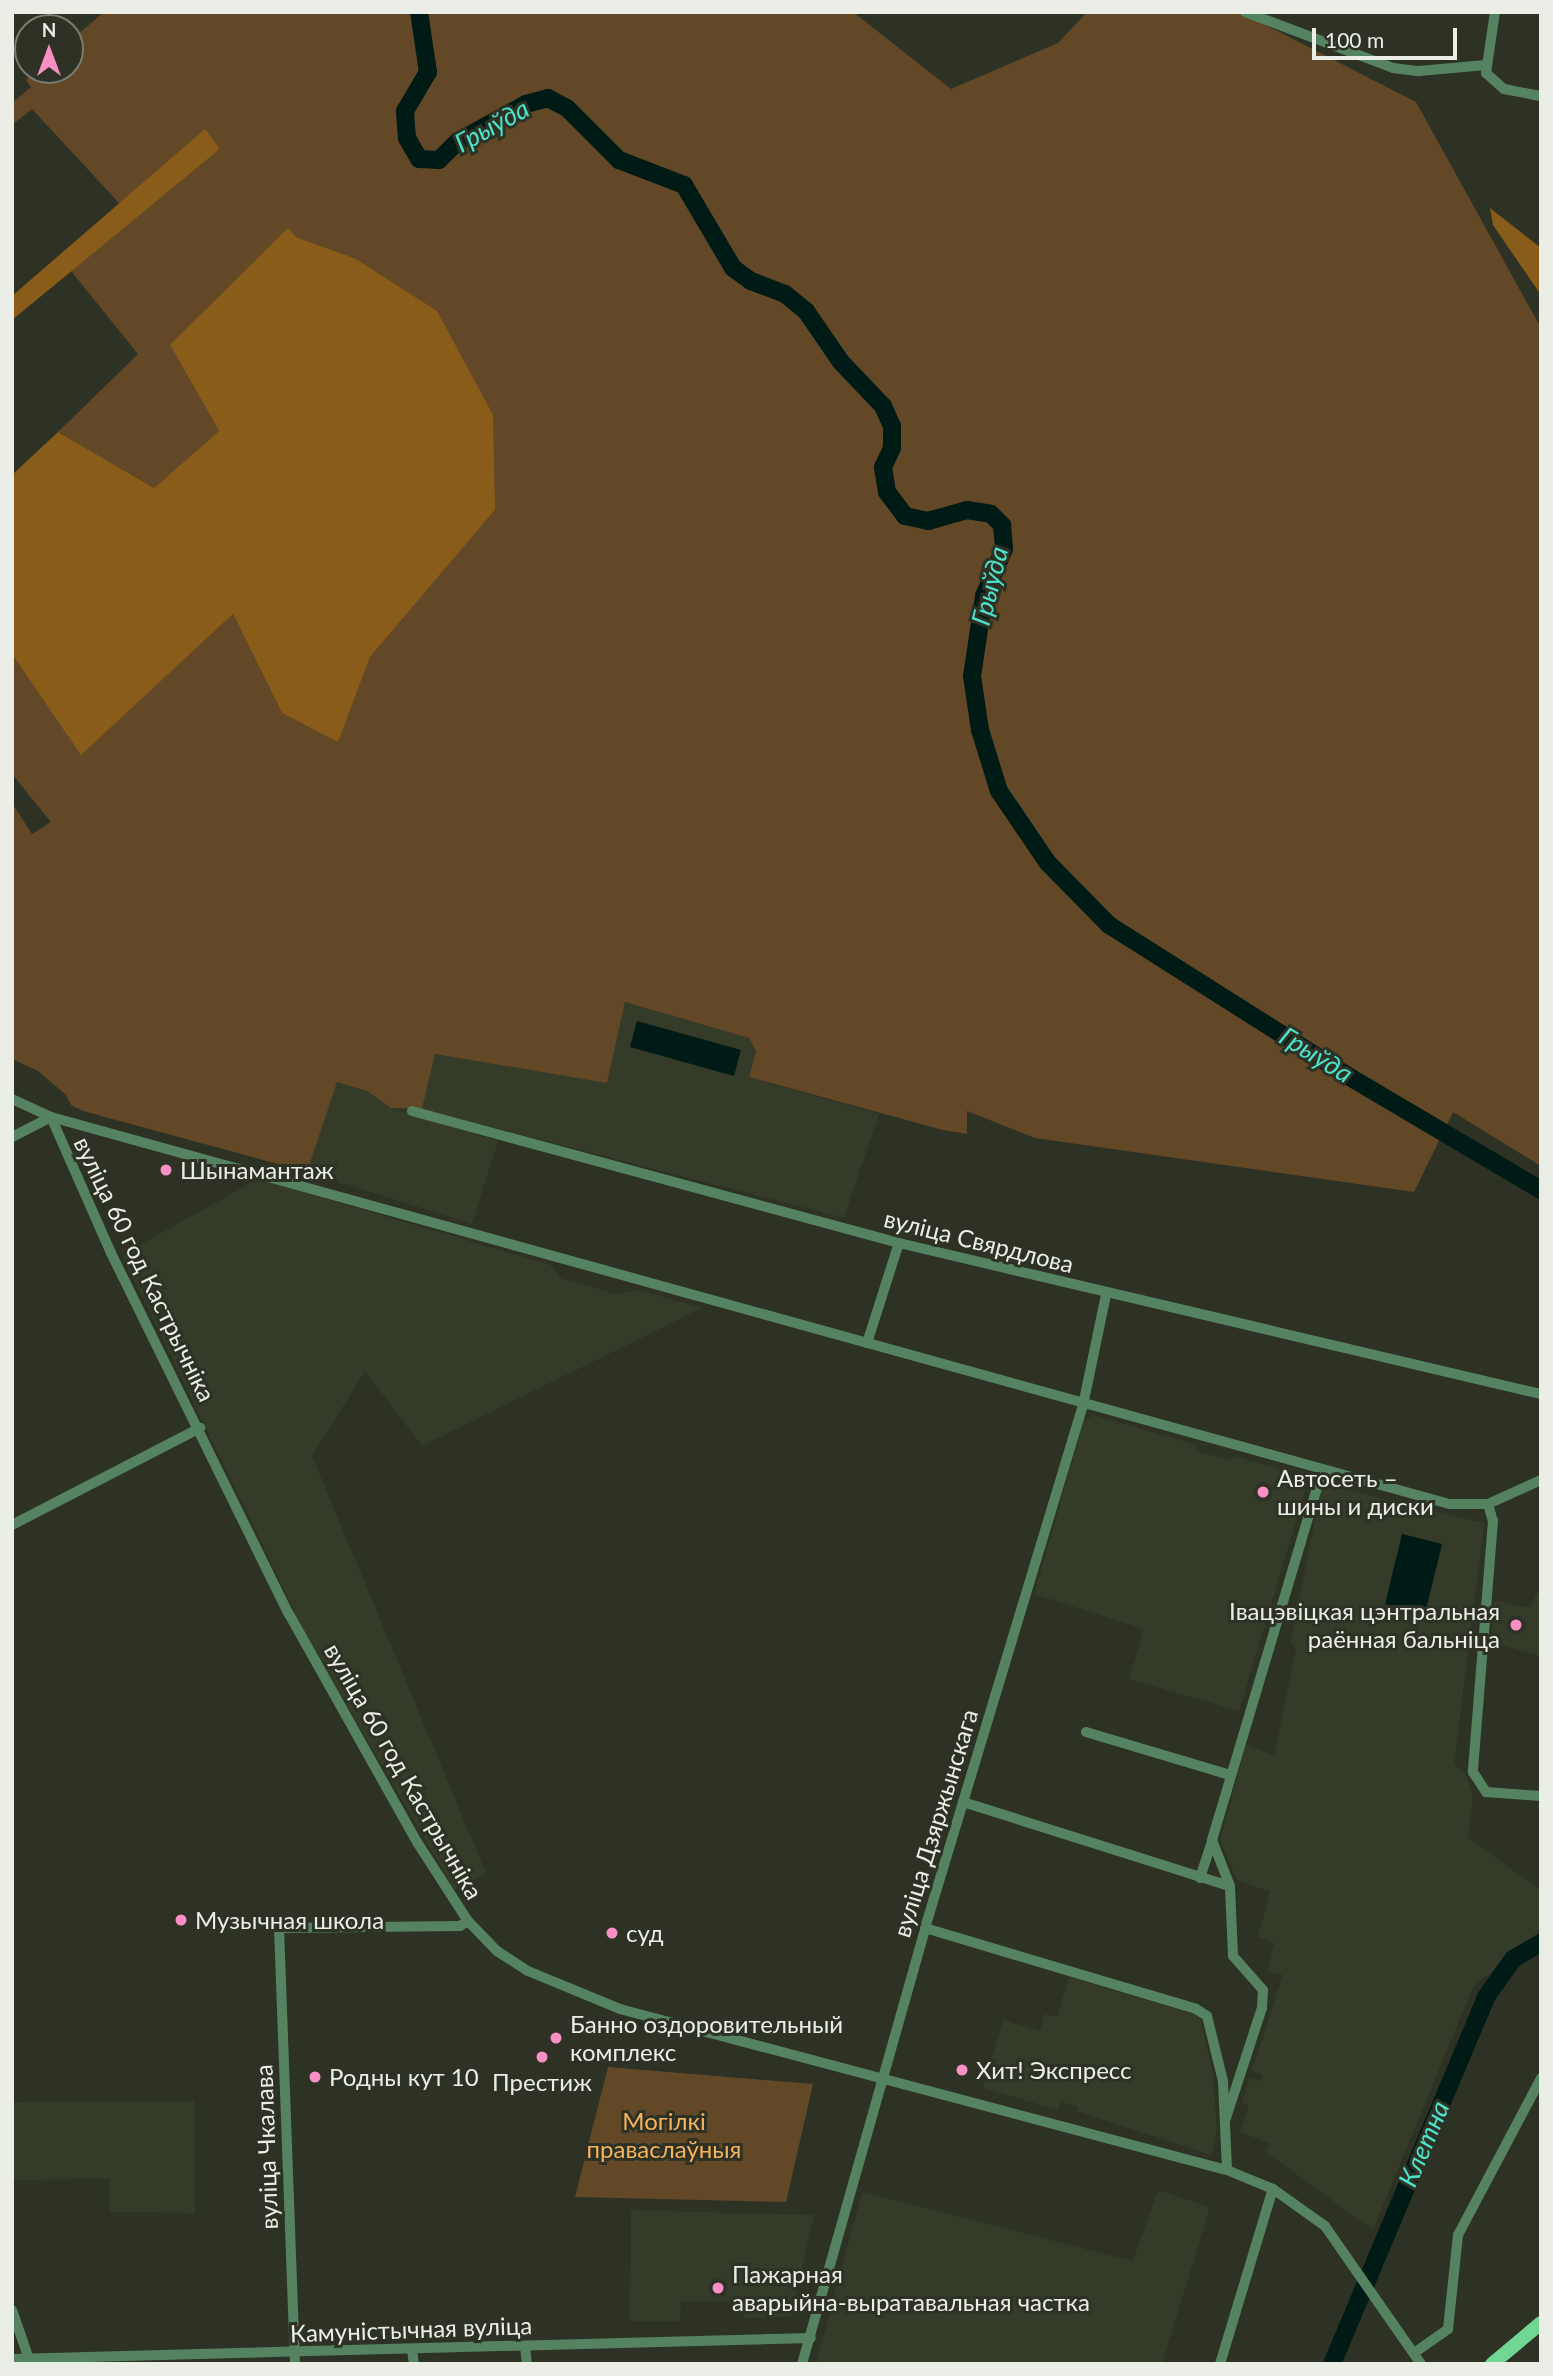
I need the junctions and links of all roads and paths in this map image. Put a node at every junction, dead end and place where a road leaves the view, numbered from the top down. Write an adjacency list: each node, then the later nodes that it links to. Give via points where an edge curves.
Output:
1 (1245, 12): 3 (street)
2 (1494, 12): 4 (street)
3 (1263, 16): 4 (street, via 1393,68 1419,71)
4 (1486, 65): 5 (street, via 1486,73 1504,89)
5 (1541, 96)
6 (12, 1098): 8 (street)
7 (412, 1111): 10 (street, вуліца Свярдлова)
8 (51, 1117): 9 (street); 12 (street); 15 (street, вуліца 60 год Кастрычніка, via 111,1253)
9 (12, 1137)
10 (899, 1243): 11 (street, вуліца Свярдлова); 12 (street)
11 (1106, 1295): 13 (street, вуліца Свярдлова); 14 (street, вуліца Дзяржынскага)
12 (867, 1343): 14 (street)
13 (1541, 1394)
14 (1083, 1405): 16 (street); 23 (street, вуліца Дзяржынскага)
15 (200, 1429): 19 (street); 27 (street, вуліца 60 год Кастрычніка, via 342,1712)
16 (1322, 1472): 18 (street, via 1449,1504); 21 (street)
17 (1541, 1480): 18 (street)
18 (1488, 1504): 22 (street, via 1492,1538 1473,1772 1486,1792)
19 (12, 1525)
20 (1086, 1732): 21 (street)
21 (1230, 1775): 24 (street)
22 (1541, 1796)
23 (963, 1802): 25 (street); 28 (street, вуліца Дзяржынскага)
24 (1212, 1840): 25 (street); 26 (street)
25 (1200, 1878): 26 (street)
26 (1230, 1886): 31 (street, via 1233,1956 1263,1990 1262,2008)
27 (467, 1922): 30 (street, вуліца 60 год Кастрычніка, via 498,1951 567,1989 621,2009); 42 (street, вуліца Чкалава, via 460,1926 279,1928)
28 (925, 1928): 30 (street, вуліца Дзяржынскага); 31 (street, via 1207,2016)
29 (1541, 2077): 39 (street, via 1458,2235 1448,2329)
30 (881, 2080): 32 (street, вуліца 60 год Кастрычніка); 36 (street, вуліца Дзяржынскага)
31 (1225, 2121): 32 (street)
32 (1227, 2170): 33 (street, вуліца 60 год Кастрычніка)
33 (1273, 2189): 39 (street, вуліца 60 год Кастрычніка, via 1325,2226); 48 (street)
34 (12, 2310): 40 (street)
35 (1541, 2323): 50 (main road)
36 (811, 2338): 37 (street, Камуністычная вуліца); 47 (street, вуліца Дзяржынскага)
37 (525, 2346): 38 (street, Камуністычная вуліца); 46 (street)
38 (412, 2350): 42 (street, Камуністычная вуліца); 45 (street)
39 (1414, 2353): 49 (street, вуліца 60 год Кастрычніка)
40 (29, 2359): 43 (street, Камуністычная вуліца); 44 (street, Камуністычная вуліца)
41 (187, 2359): 42 (street, Камуністычная вуліца); 44 (street, Камуністычная вуліца)
42 (295, 2359)
43 (12, 2360)
44 (75, 2361)
45 (414, 2364)
46 (527, 2364)
47 (802, 2364)
48 (1220, 2364)
49 (1421, 2364)
50 (1492, 2364)

